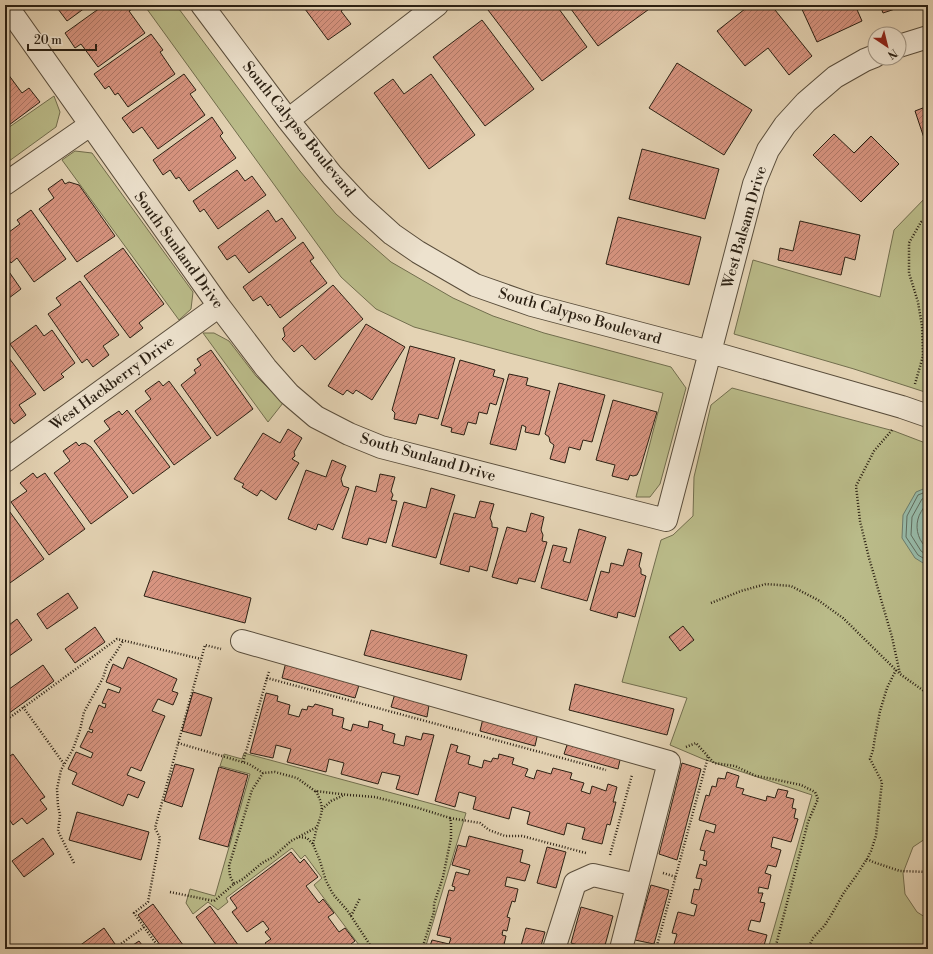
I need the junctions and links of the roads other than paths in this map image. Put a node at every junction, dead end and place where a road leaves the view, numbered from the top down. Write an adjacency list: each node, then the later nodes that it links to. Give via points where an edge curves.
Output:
1 (6, 5): 8 (street, South Sunland Drive)
2 (202, 5): 7 (street, South Calypso Boulevard)
3 (437, 5): 7 (street)
4 (928, 37): 5 (street)
5 (907, 44)
6 (867, 59): 11 (street, West Balsam Drive, via 835,77 806,102 785,125 768,150 754,184)
7 (288, 120): 11 (street, South Calypso Boulevard, via 332,175 392,234 475,285 532,305)
8 (90, 124): 9 (street); 10 (street, South Sunland Drive)
9 (5, 184)
10 (219, 306): 11 (street, South Sunland Drive, via 289,394 316,417 349,434 381,447 666,520); 13 (street, West Hackberry Drive)
11 (710, 352): 12 (street, South Calypso Boulevard)
12 (928, 416)
13 (5, 461)
14 (233, 646): 15 (street, via 669,762)
15 (637, 885): 16 (street, via 593,875 575,883); 17 (street)
16 (554, 949)
17 (620, 949)

